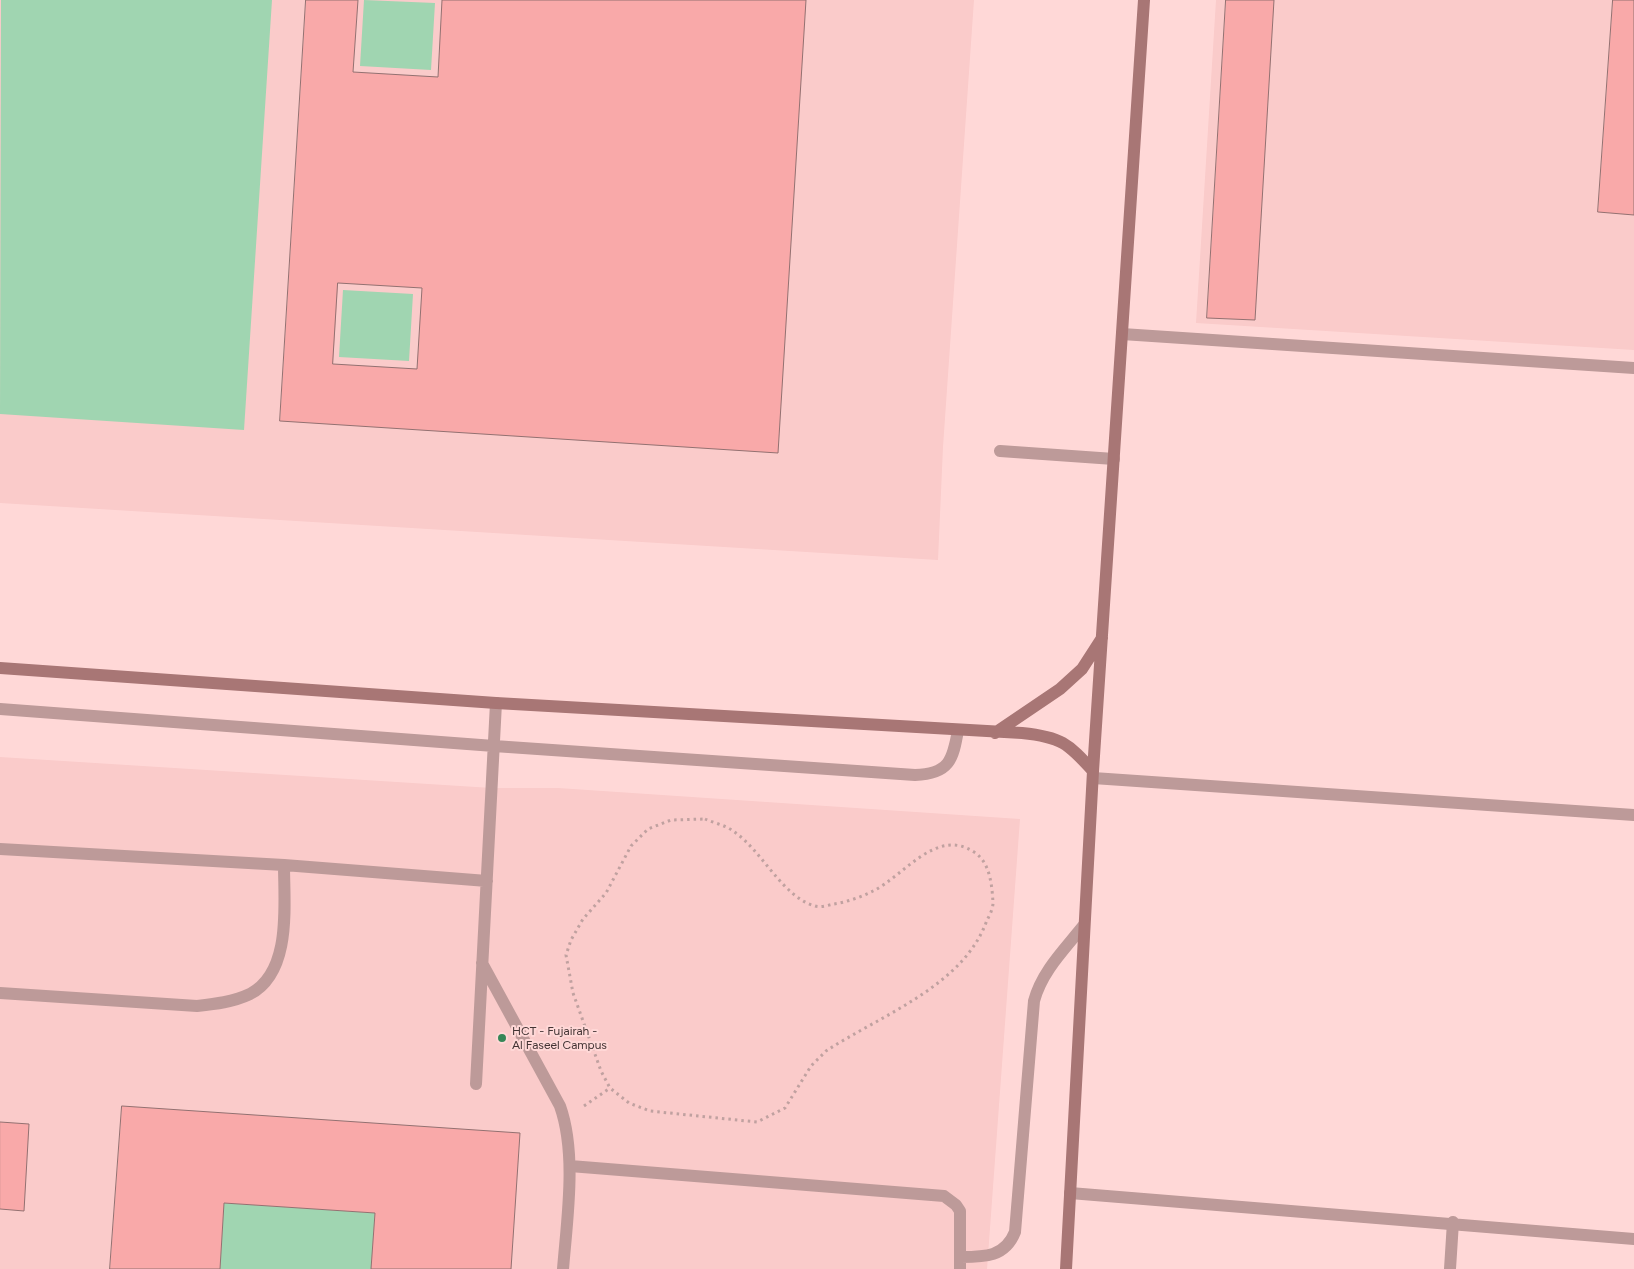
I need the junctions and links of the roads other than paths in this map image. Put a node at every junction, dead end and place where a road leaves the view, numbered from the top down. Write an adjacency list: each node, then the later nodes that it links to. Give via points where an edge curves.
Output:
1 (1144, 0): 2 (street)
2 (1122, 334): 3 (street); 5 (street)
3 (1634, 368)
4 (1000, 451): 5 (street)
5 (1114, 458): 6 (street)
6 (1103, 636): 11 (street, via 1077,674); 13 (street)
7 (0, 668): 8 (street)
8 (496, 703): 10 (street); 12 (street)
9 (0, 709): 12 (street)
10 (958, 730): 11 (street); 12 (street, via 954,755 944,768 931,774)
11 (995, 733): 13 (street, via 1058,739 1069,746)
12 (494, 746): 17 (street)
13 (1093, 775): 14 (street); 18 (street)
14 (1634, 815)
15 (0, 849): 16 (street)
16 (284, 865): 17 (street); 20 (street, via 281,951 272,973 251,993 226,1003 197,1006)
17 (487, 881): 19 (street)
18 (1084, 925): 23 (street); 26 (street, via 1048,969 1034,1001 1015,1232 1011,1242 998,1254)
19 (482, 962): 21 (street); 22 (street, via 560,1106 565,1119)
20 (0, 992)
21 (476, 1084)
22 (570, 1166): 26 (street, via 944,1196 960,1211); 27 (street)
23 (1070, 1192): 24 (street); 28 (street)
24 (1453, 1222): 25 (street); 29 (street)
25 (1634, 1239)
26 (960, 1263)
27 (564, 1269)
28 (1066, 1269)
29 (1450, 1269)

